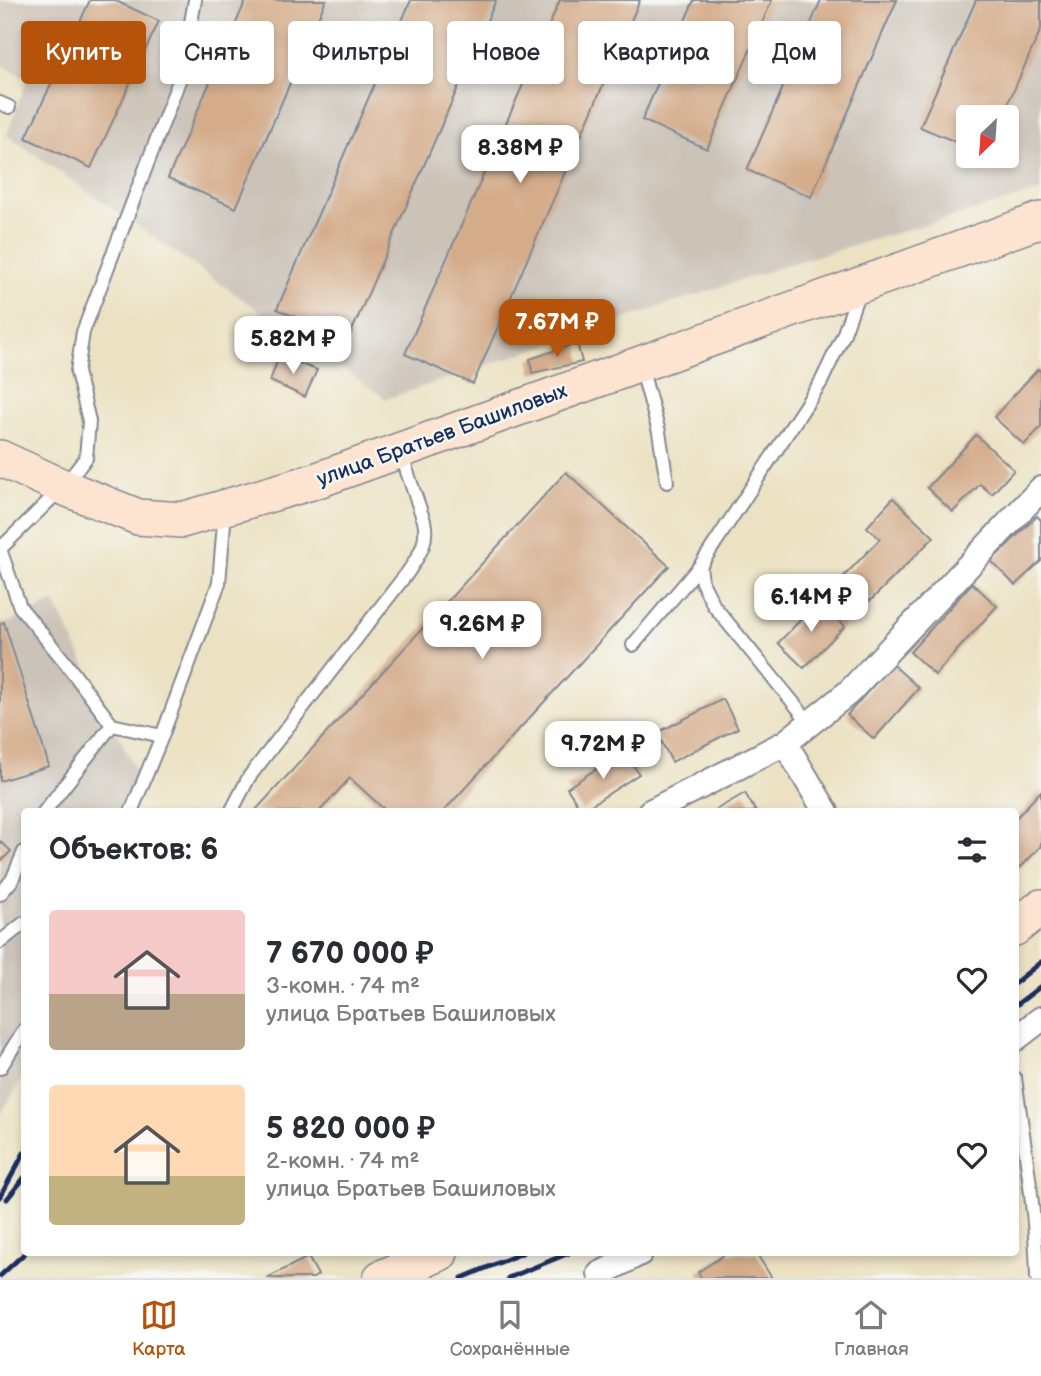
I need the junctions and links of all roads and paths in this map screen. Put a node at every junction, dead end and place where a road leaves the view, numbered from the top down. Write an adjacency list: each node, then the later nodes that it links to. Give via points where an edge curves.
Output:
1 (195, 0): 8 (lane, via 182,73 83,332 76,372 89,421 86,457)
2 (1041, 220): 3 (street, улица Братьев Башиловых)
3 (862, 284): 4 (street, улица Братьев Башиловых); 12 (lane, via 821,382)
4 (640, 364): 5 (street, улица Братьев Башиловых); 7 (lane)
5 (400, 450): 10 (street, улица Братьев Башиловых); 21 (lane, via 424,521 423,548 249,777)
6 (0, 458): 8 (street, улица Братьев Башиловых)
7 (667, 482)
8 (63, 487): 10 (street, улица Братьев Башиловых, via 138,517 182,520); 11 (lane)
9 (1041, 489): 15 (street, via 849,692)
10 (225, 508): 17 (lane, via 219,583)
11 (0, 549): 13 (lane)
12 (700, 566): 14 (lane); 15 (lane, via 714,606)
13 (5, 581): 16 (lane)
14 (633, 645)
15 (810, 723): 18 (street)
16 (112, 725): 17 (lane); 19 (lane)
17 (162, 736): 20 (lane)
18 (785, 743): 22 (street); 23 (street)
19 (47, 808)
20 (133, 808)
21 (233, 808)
22 (658, 808)
23 (824, 808)
24 (21, 859): 25 (lane)
25 (0, 894)
26 (1041, 907): 28 (street)
27 (21, 925): 29 (lane)
28 (1019, 925)
29 (0, 942)
30 (1041, 1019): 32 (street)
31 (21, 1035): 33 (lane)
32 (1019, 1036)
33 (0, 1068)
34 (1019, 1106): 39 (lane)
35 (433, 1256): 38 (street)
36 (634, 1256): 37 (street)
37 (600, 1274)
38 (381, 1278)
39 (1037, 1278)

